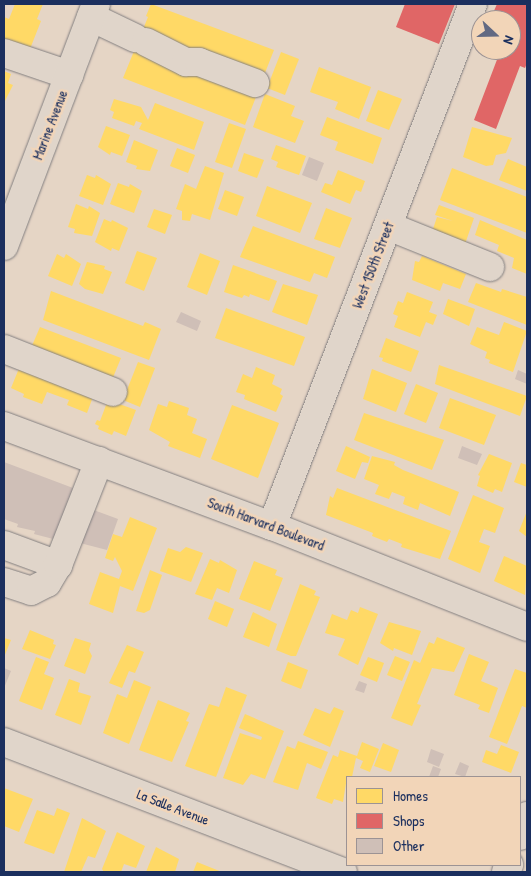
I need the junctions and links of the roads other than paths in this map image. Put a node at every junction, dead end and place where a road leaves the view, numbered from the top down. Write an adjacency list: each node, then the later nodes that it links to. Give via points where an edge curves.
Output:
1 (474, 4): 6 (street, West 150th Street)
2 (94, 10): 4 (street, Marine Avenue); 5 (street, via 140,40 186,62 199,62)
3 (4, 53): 4 (street)
4 (69, 75): 7 (street, Marine Avenue)
5 (256, 83)
6 (388, 226): 8 (street); 13 (street, West 150th Street)
7 (4, 246)
8 (490, 267)
9 (4, 349): 10 (street)
10 (113, 392)
11 (4, 426): 12 (street, South Harvard Boulevard)
12 (99, 461): 13 (street, South Harvard Boulevard); 15 (street)
13 (272, 526): 17 (street, South Harvard Boulevard)
14 (4, 545): 15 (street)
15 (58, 565): 16 (street, via 47,583 31,591)
16 (4, 582)
17 (527, 627)
18 (4, 742): 21 (street, La Salle Avenue)
19 (527, 816): 20 (street)
20 (521, 833)
21 (343, 872)

